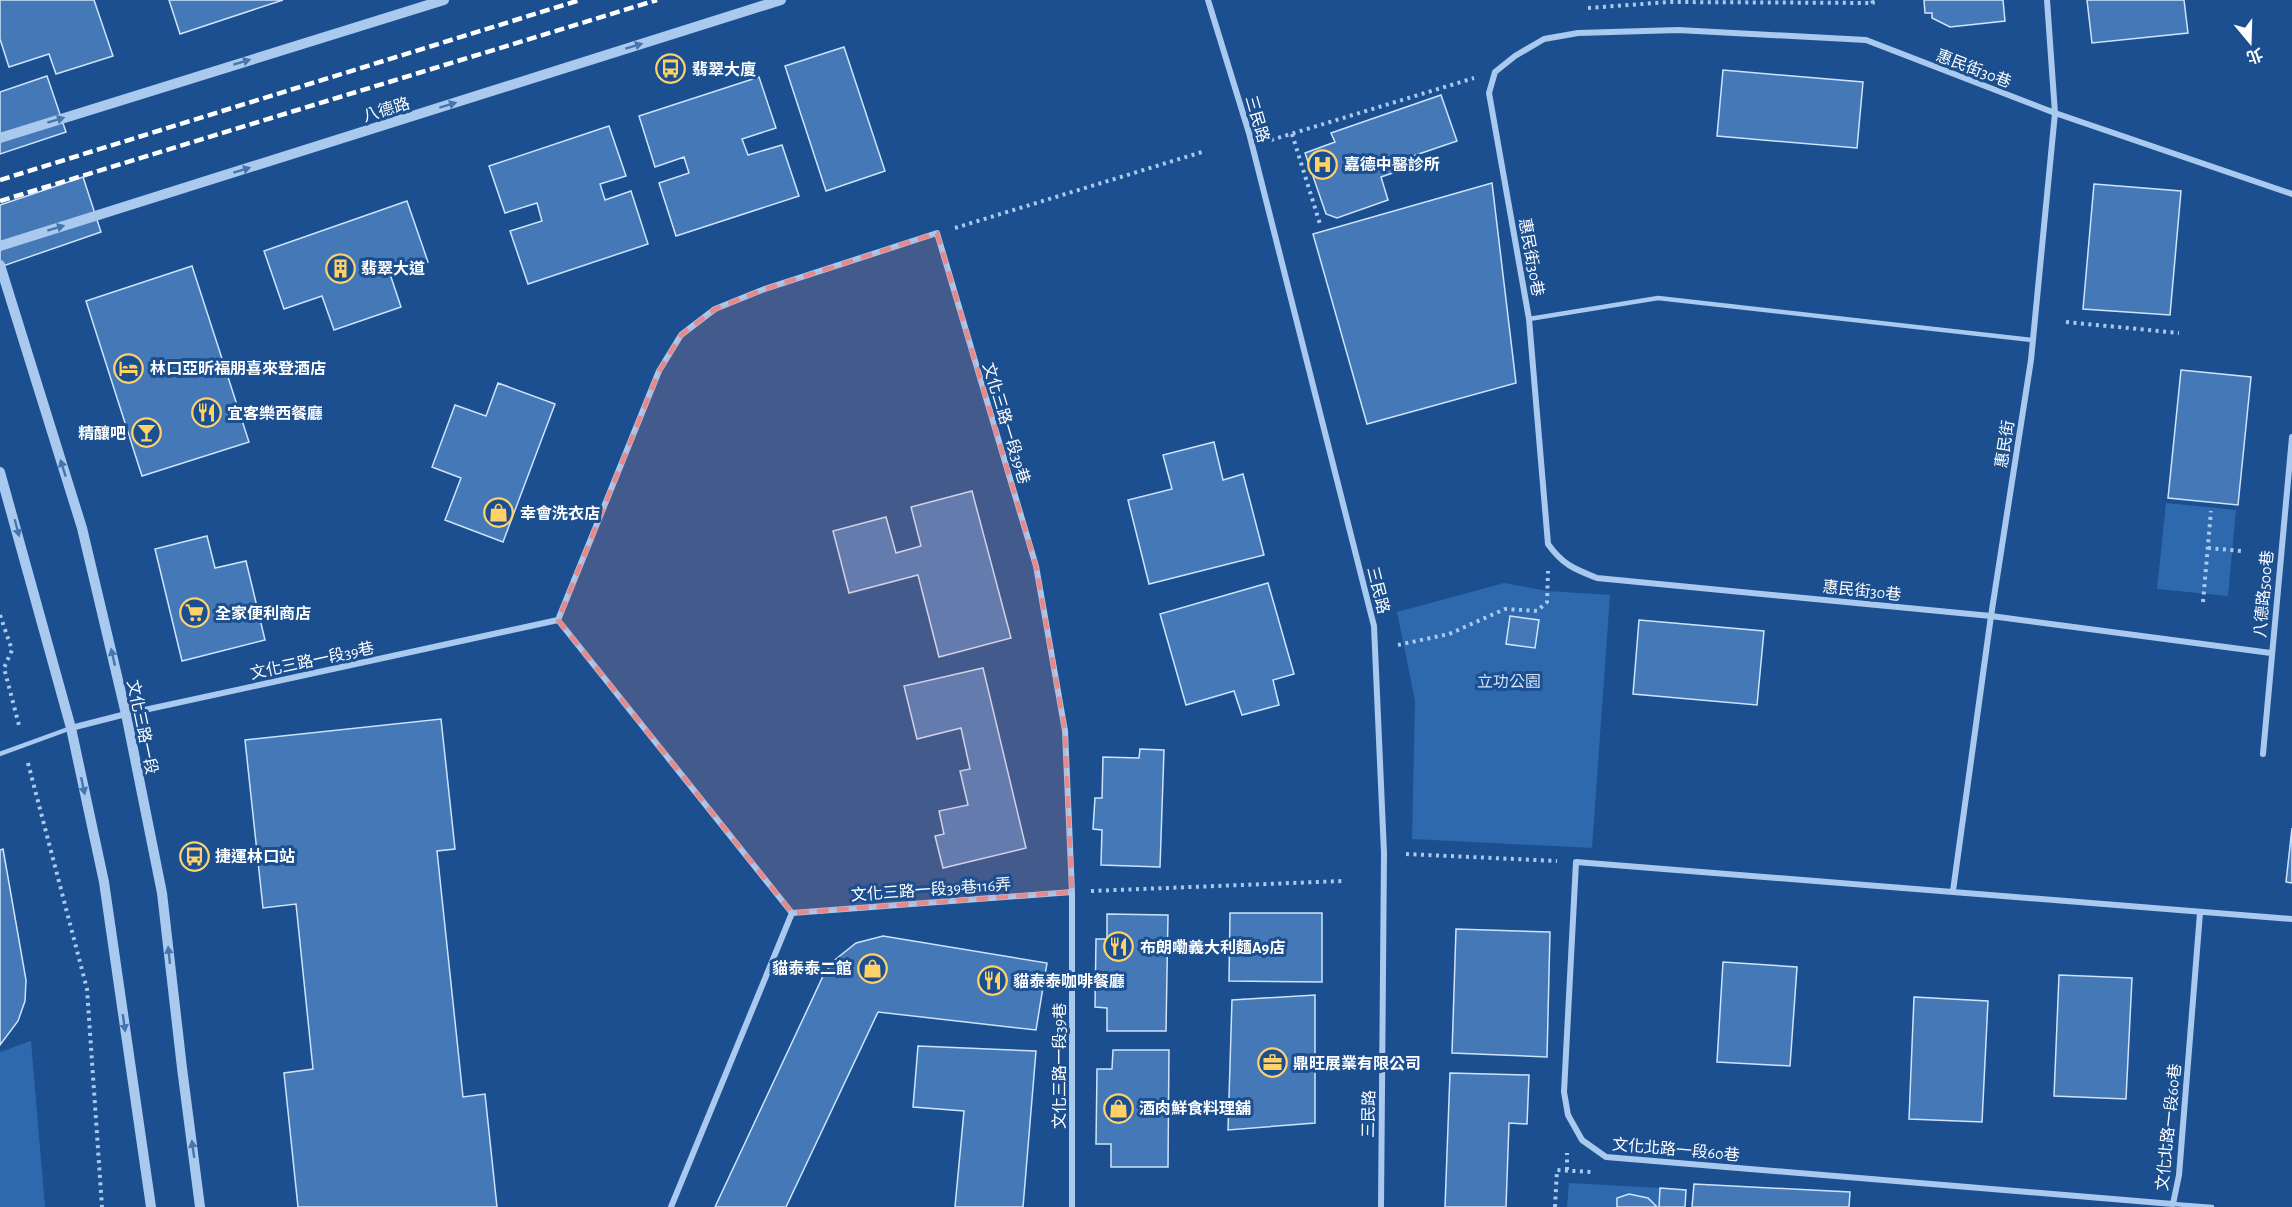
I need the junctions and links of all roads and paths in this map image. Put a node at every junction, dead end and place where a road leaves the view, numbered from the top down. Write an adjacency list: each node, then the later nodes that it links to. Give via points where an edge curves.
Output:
1 (444, 0): 10 (street, one-way to 1)
2 (781, 0): 16 (street, 八德路, one-way to 2)
3 (1208, 0): 53 (street, 三民路, via 1249,132 1374,626 1384,853)
4 (1872, 0): 6 (path, via 1873,3 1669,2)
5 (2047, 0): 8 (street, 惠民街)
6 (1588, 8)
7 (1495, 72): 8 (street, 惠民街30巷, via 1544,39 1578,33 1678,30 1866,40); 9 (path); 18 (street, 惠民街30巷, via 1489,93)
8 (2055, 113): 13 (street, 惠民街30巷); 21 (street, 惠民街)
9 (1292, 134): 11 (path); 14 (path)
10 (0, 138)
11 (1271, 140)
12 (1202, 152): 15 (path)
13 (2292, 194)
14 (1320, 224)
15 (937, 233): 31 (street, via 762,290 715,309 681,335 659,371); 43 (street, 文化三路一段39巷, via 1036,566 1065,731)
16 (0, 246)
17 (0, 265): 34 (street, 文化三路一段, one-way to 17, via 82,528)
18 (1529, 319): 21 (lane, via 1658,298); 25 (street, 惠民街30巷)
19 (2066, 322): 20 (path)
20 (2179, 333)
21 (2032, 340): 30 (street, 惠民街)
22 (2292, 437): 33 (street, 八德路500巷)
23 (0, 472): 35 (street, one-way to 35)
24 (2211, 511): 26 (path)
25 (1548, 544): 30 (street, 惠民街30巷, via 1558,559 1597,578); 32 (path, via 1547,602 1537,611 1506,609 1449,633)
26 (2208, 548): 27 (path); 28 (path)
27 (2242, 551)
28 (2204, 602)
29 (0, 615): 36 (path, via 12,650 4,668)
30 (1991, 616): 33 (street, 惠民街30巷); 42 (street, 惠民街)
31 (558, 620): 34 (street, 文化三路一段39巷); 45 (street)
32 (1398, 645)
33 (2271, 653): 38 (street, 八德路500巷)
34 (126, 714): 35 (street, 文化三路一段39巷); 50 (street, 文化三路一段, one-way to 34, via 162,893)
35 (71, 728): 36 (lane); 49 (street, one-way to 49, via 104,882)
36 (24, 746): 37 (lane); 48 (path, via 87,989)
37 (0, 754)
38 (2263, 754)
39 (1406, 854): 40 (path)
40 (1576, 862): 42 (street); 47 (street, 文化北路一段60巷, via 1564,1092 1568,1115 1582,1140 1606,1157)
41 (1342, 881): 43 (path)
42 (1953, 891): 44 (street)
43 (1072, 892): 45 (street, 文化三路一段39巷116弄); 52 (street, 文化三路一段39巷)
44 (2200, 913): 46 (street); 47 (street, 文化北路一段60巷, via 2179,1175)
45 (792, 914): 51 (street)
46 (2292, 919)
47 (2173, 1204): 54 (lane)
48 (102, 1207)
49 (151, 1207)
50 (200, 1207)
51 (671, 1207)
52 (1072, 1207)
53 (1381, 1207)
54 (2212, 1207)

